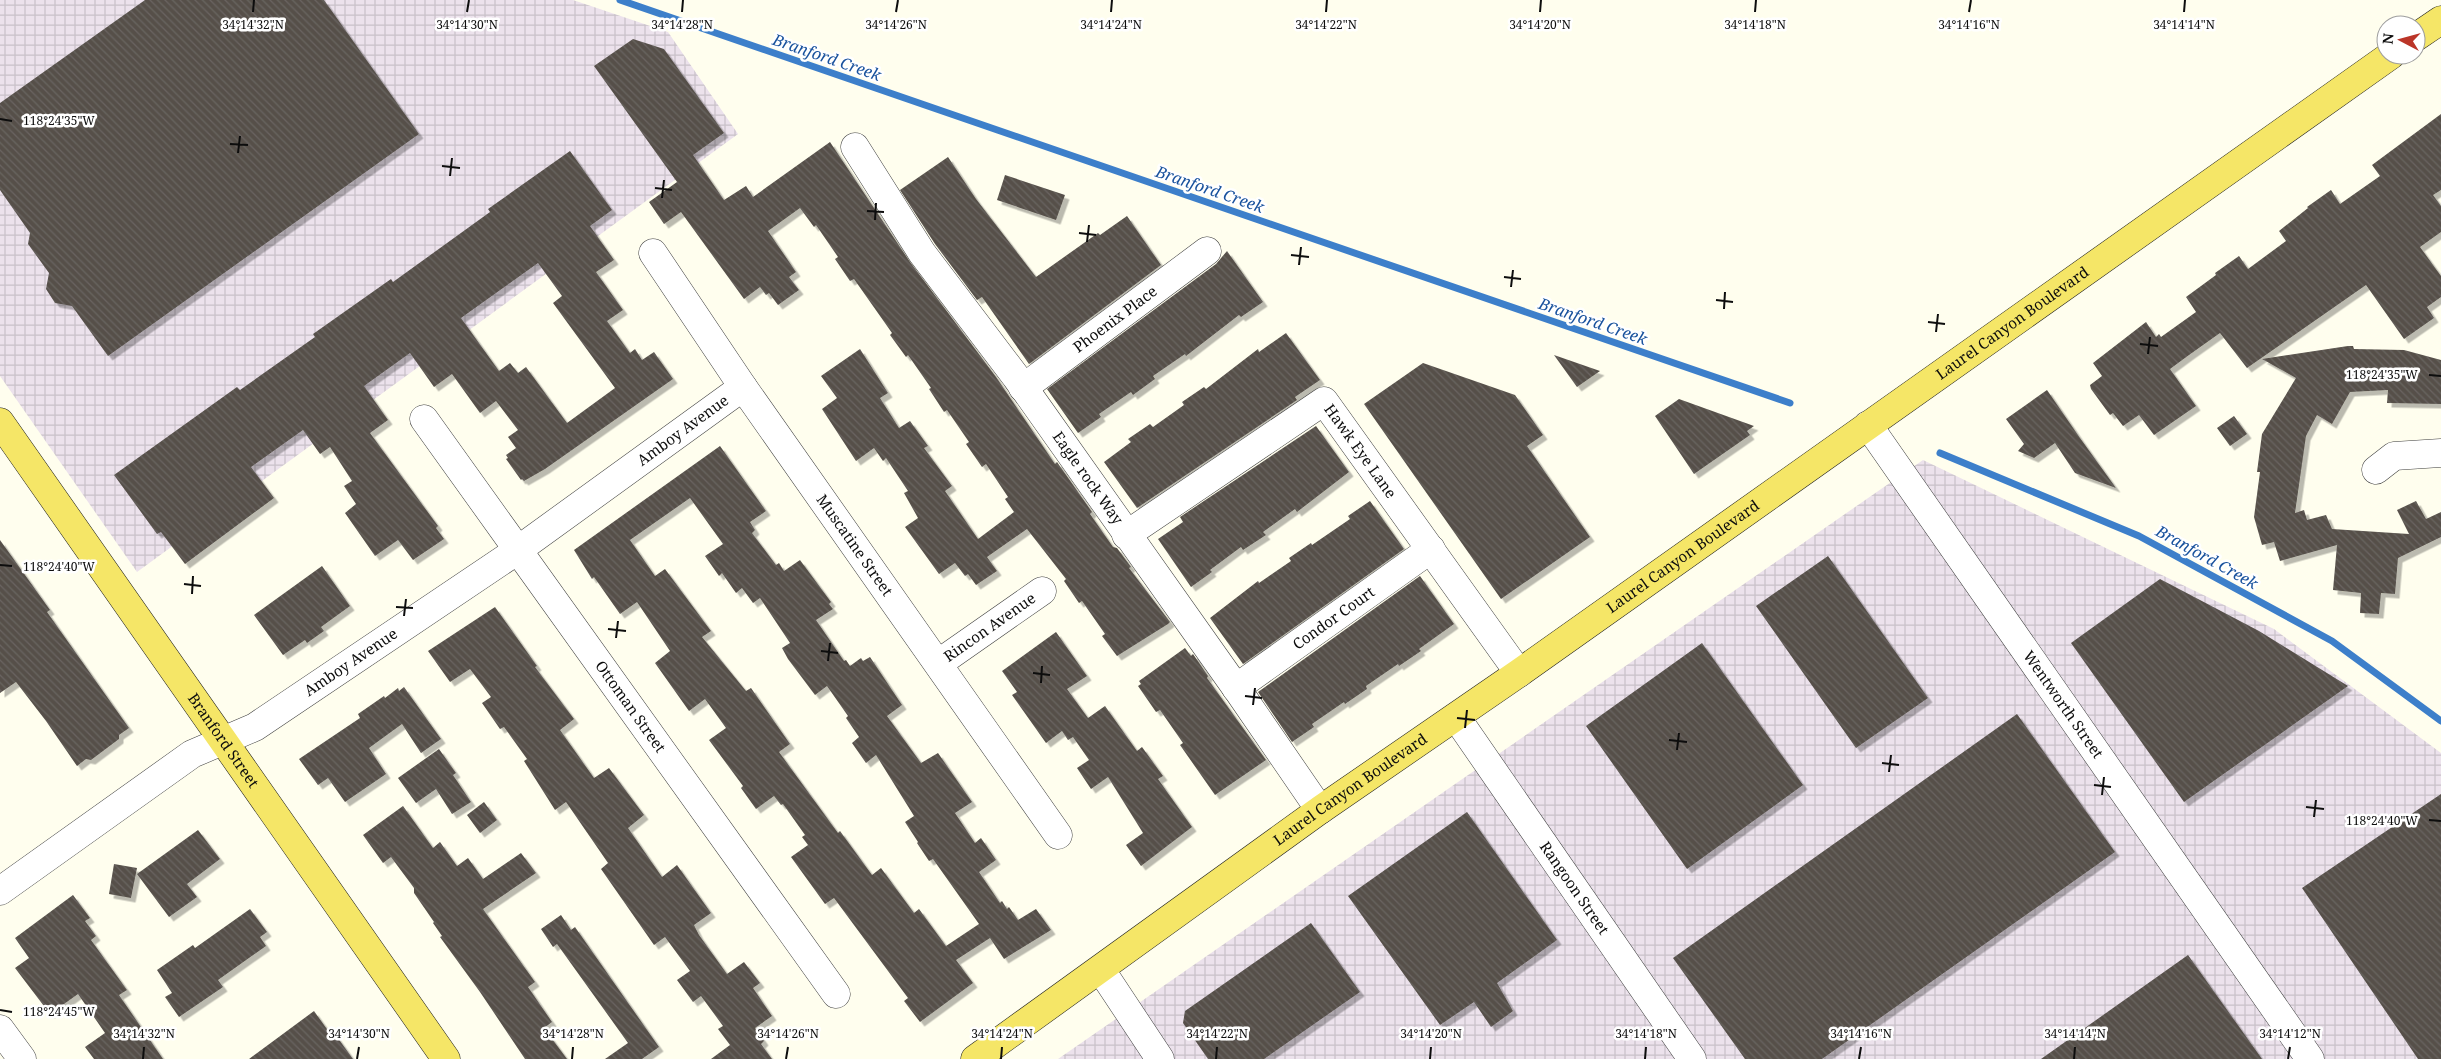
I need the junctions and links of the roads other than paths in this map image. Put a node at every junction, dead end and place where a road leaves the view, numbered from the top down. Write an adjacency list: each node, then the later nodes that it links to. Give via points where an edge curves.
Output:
1 (2441, 20): 2 (main road)
2 (2426, 30)
3 (2377, 65): 11 (main road, Laurel Canyon Boulevard)
4 (855, 147): 8 (street, Eagle rock Way, via 922,253)
5 (1207, 251): 8 (street, Phoenix Place)
6 (653, 253): 7 (street, Muscatine Street)
7 (743, 387): 16 (street, Amboy Avenue); 18 (street, Muscatine Street)
8 (1023, 388): 14 (street, Eagle rock Way)
9 (424, 419): 16 (street, Ottoman Street)
10 (0, 422): 22 (main road, Branford Street)
11 (1868, 425): 19 (main road, Laurel Canyon Boulevard); 34 (street, Wentworth Street)
12 (2441, 452): 13 (street, via 2394,456)
13 (2376, 470)
14 (1126, 535): 15 (street, Hawk Eye Lane, via 1324,400); 20 (street, Eagle rock Way)
15 (1431, 549): 19 (street, Hawk Eye Lane); 20 (street, Condor Court)
16 (518, 550): 22 (street, Amboy Avenue, via 255,727); 27 (street, Ottoman Street)
17 (1042, 591): 18 (street, Rincon Avenue)
18 (939, 663): 24 (street, Muscatine Street)
19 (1519, 673): 21 (main road, Laurel Canyon Boulevard)
20 (1236, 688): 23 (street, Eagle rock Way)
21 (1456, 717): 23 (main road, Laurel Canyon Boulevard); 33 (street, Rangoon Street)
22 (222, 739): 25 (street, Amboy Avenue, via 192,754); 30 (main road, Branford Street)
23 (1320, 810): 26 (main road, Laurel Canyon Boulevard)
24 (1058, 836)
25 (0, 891)
26 (1101, 970): 31 (main road, Laurel Canyon Boulevard); 32 (street)
27 (836, 994)
28 (0, 1029): 29 (street)
29 (22, 1059)
30 (446, 1059)
31 (975, 1059)
32 (1160, 1059)
33 (1692, 1059)
34 (2310, 1059)

